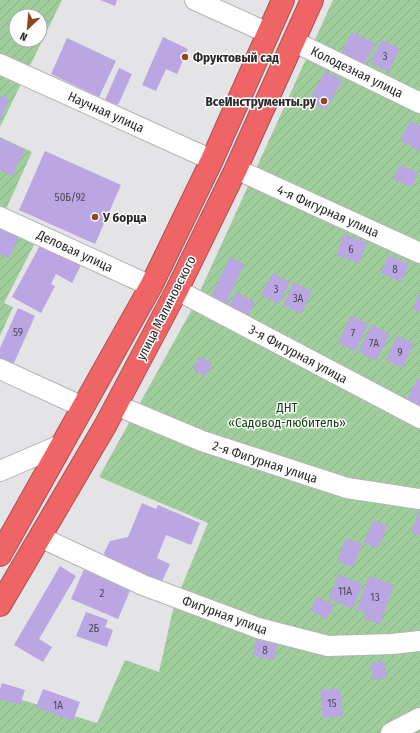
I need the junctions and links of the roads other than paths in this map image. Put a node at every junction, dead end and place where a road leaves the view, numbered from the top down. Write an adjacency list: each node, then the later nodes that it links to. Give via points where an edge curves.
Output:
1 (195, 0): 4 (street)
2 (283, 0): 4 (highway, улица Малиновского)
3 (312, 0): 5 (highway, улица Малиновского)
4 (268, 33): 8 (highway, улица Малиновского)
5 (293, 41): 7 (street, Колодезная улица); 9 (highway, улица Малиновского)
6 (0, 64): 8 (street, Научная улица)
7 (420, 103)
8 (212, 160): 12 (highway, улица Малиновского)
9 (236, 170): 11 (street, 4-я Фигурная улица); 13 (highway, улица Малиновского)
10 (0, 217): 12 (street, Деловая улица)
11 (420, 253)
12 (151, 286): 16 (highway, улица Малиновского)
13 (177, 290): 15 (highway, улица Малиновского); 17 (street, 3-я Фигурная улица)
14 (0, 369): 16 (street)
15 (116, 404): 20 (street, 2-я Фигурная улица, via 202,441 347,488); 21 (highway, улица Малиновского)
16 (83, 407): 18 (highway, улица Малиновского)
17 (420, 418)
18 (63, 444): 19 (street); 22 (highway, улица Малиновского)
19 (0, 471)
20 (420, 499)
21 (40, 537): 23 (highway, улица Малиновского); 24 (street, Фигурная улица, via 143,585 258,628 328,646)
22 (0, 555)
23 (0, 605)
24 (420, 641)
25 (420, 718): 26 (street)
26 (391, 733)

